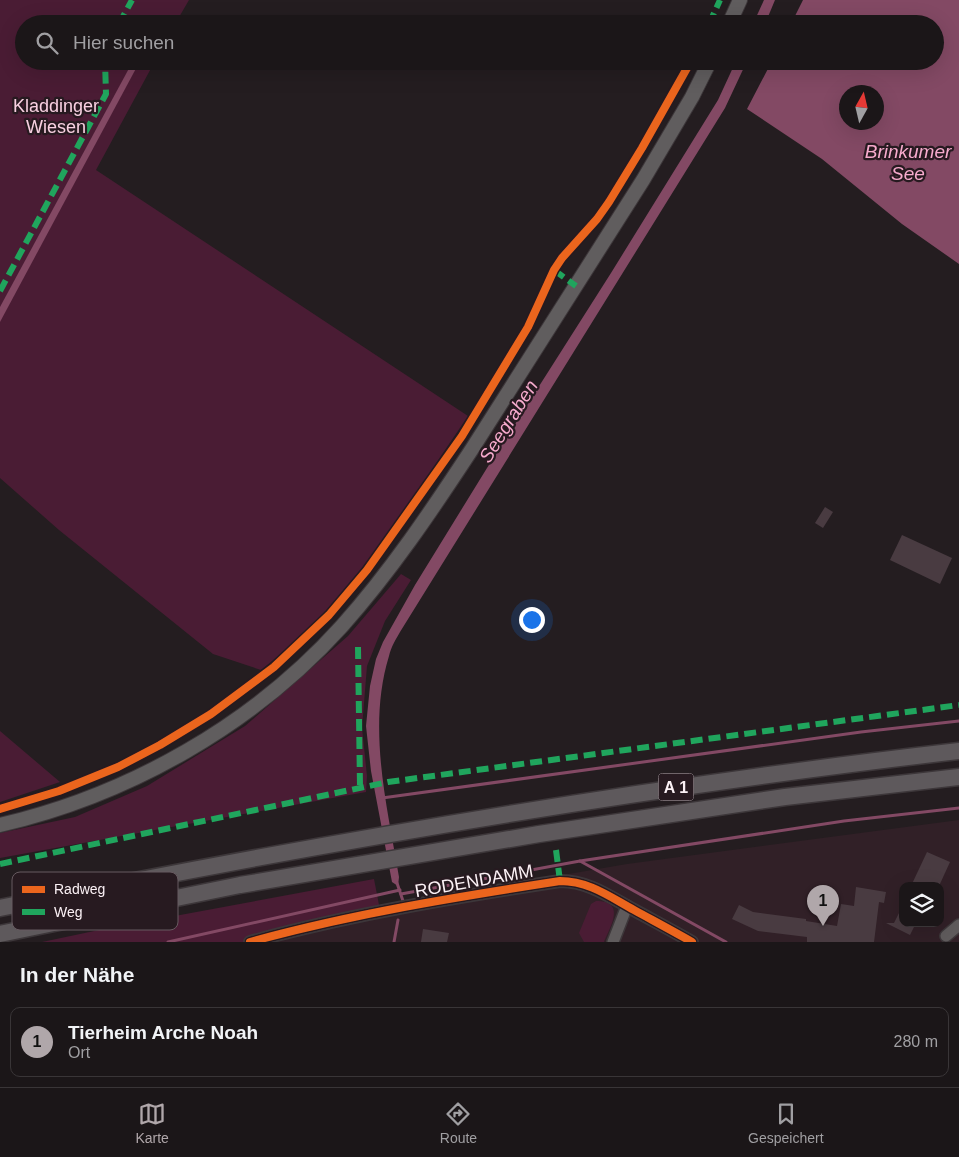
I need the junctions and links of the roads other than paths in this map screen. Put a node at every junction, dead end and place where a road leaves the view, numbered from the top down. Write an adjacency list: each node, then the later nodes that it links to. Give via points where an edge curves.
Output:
1 (740, 0): 2 (main road)
2 (733, 15)
3 (706, 70): 6 (main road, via 643,180 472,449 401,553 342,627 258,703 192,747 94,796)
4 (959, 751): 7 (highway, A 1, via 688,786 454,822)
5 (959, 777): 8 (highway, A 1, via 776,799 539,834)
6 (0, 825)
7 (178, 873)
8 (178, 898)
9 (627, 906): 14 (street, RODENDAMM, via 585,884 560,881 406,908); 15 (street); 16 (street, RODENDAMM)
10 (959, 925): 13 (street)
11 (20, 930): 12 (highway, A 1)
12 (0, 934)
13 (946, 936)
14 (250, 942)
15 (613, 942)
16 (692, 942)

